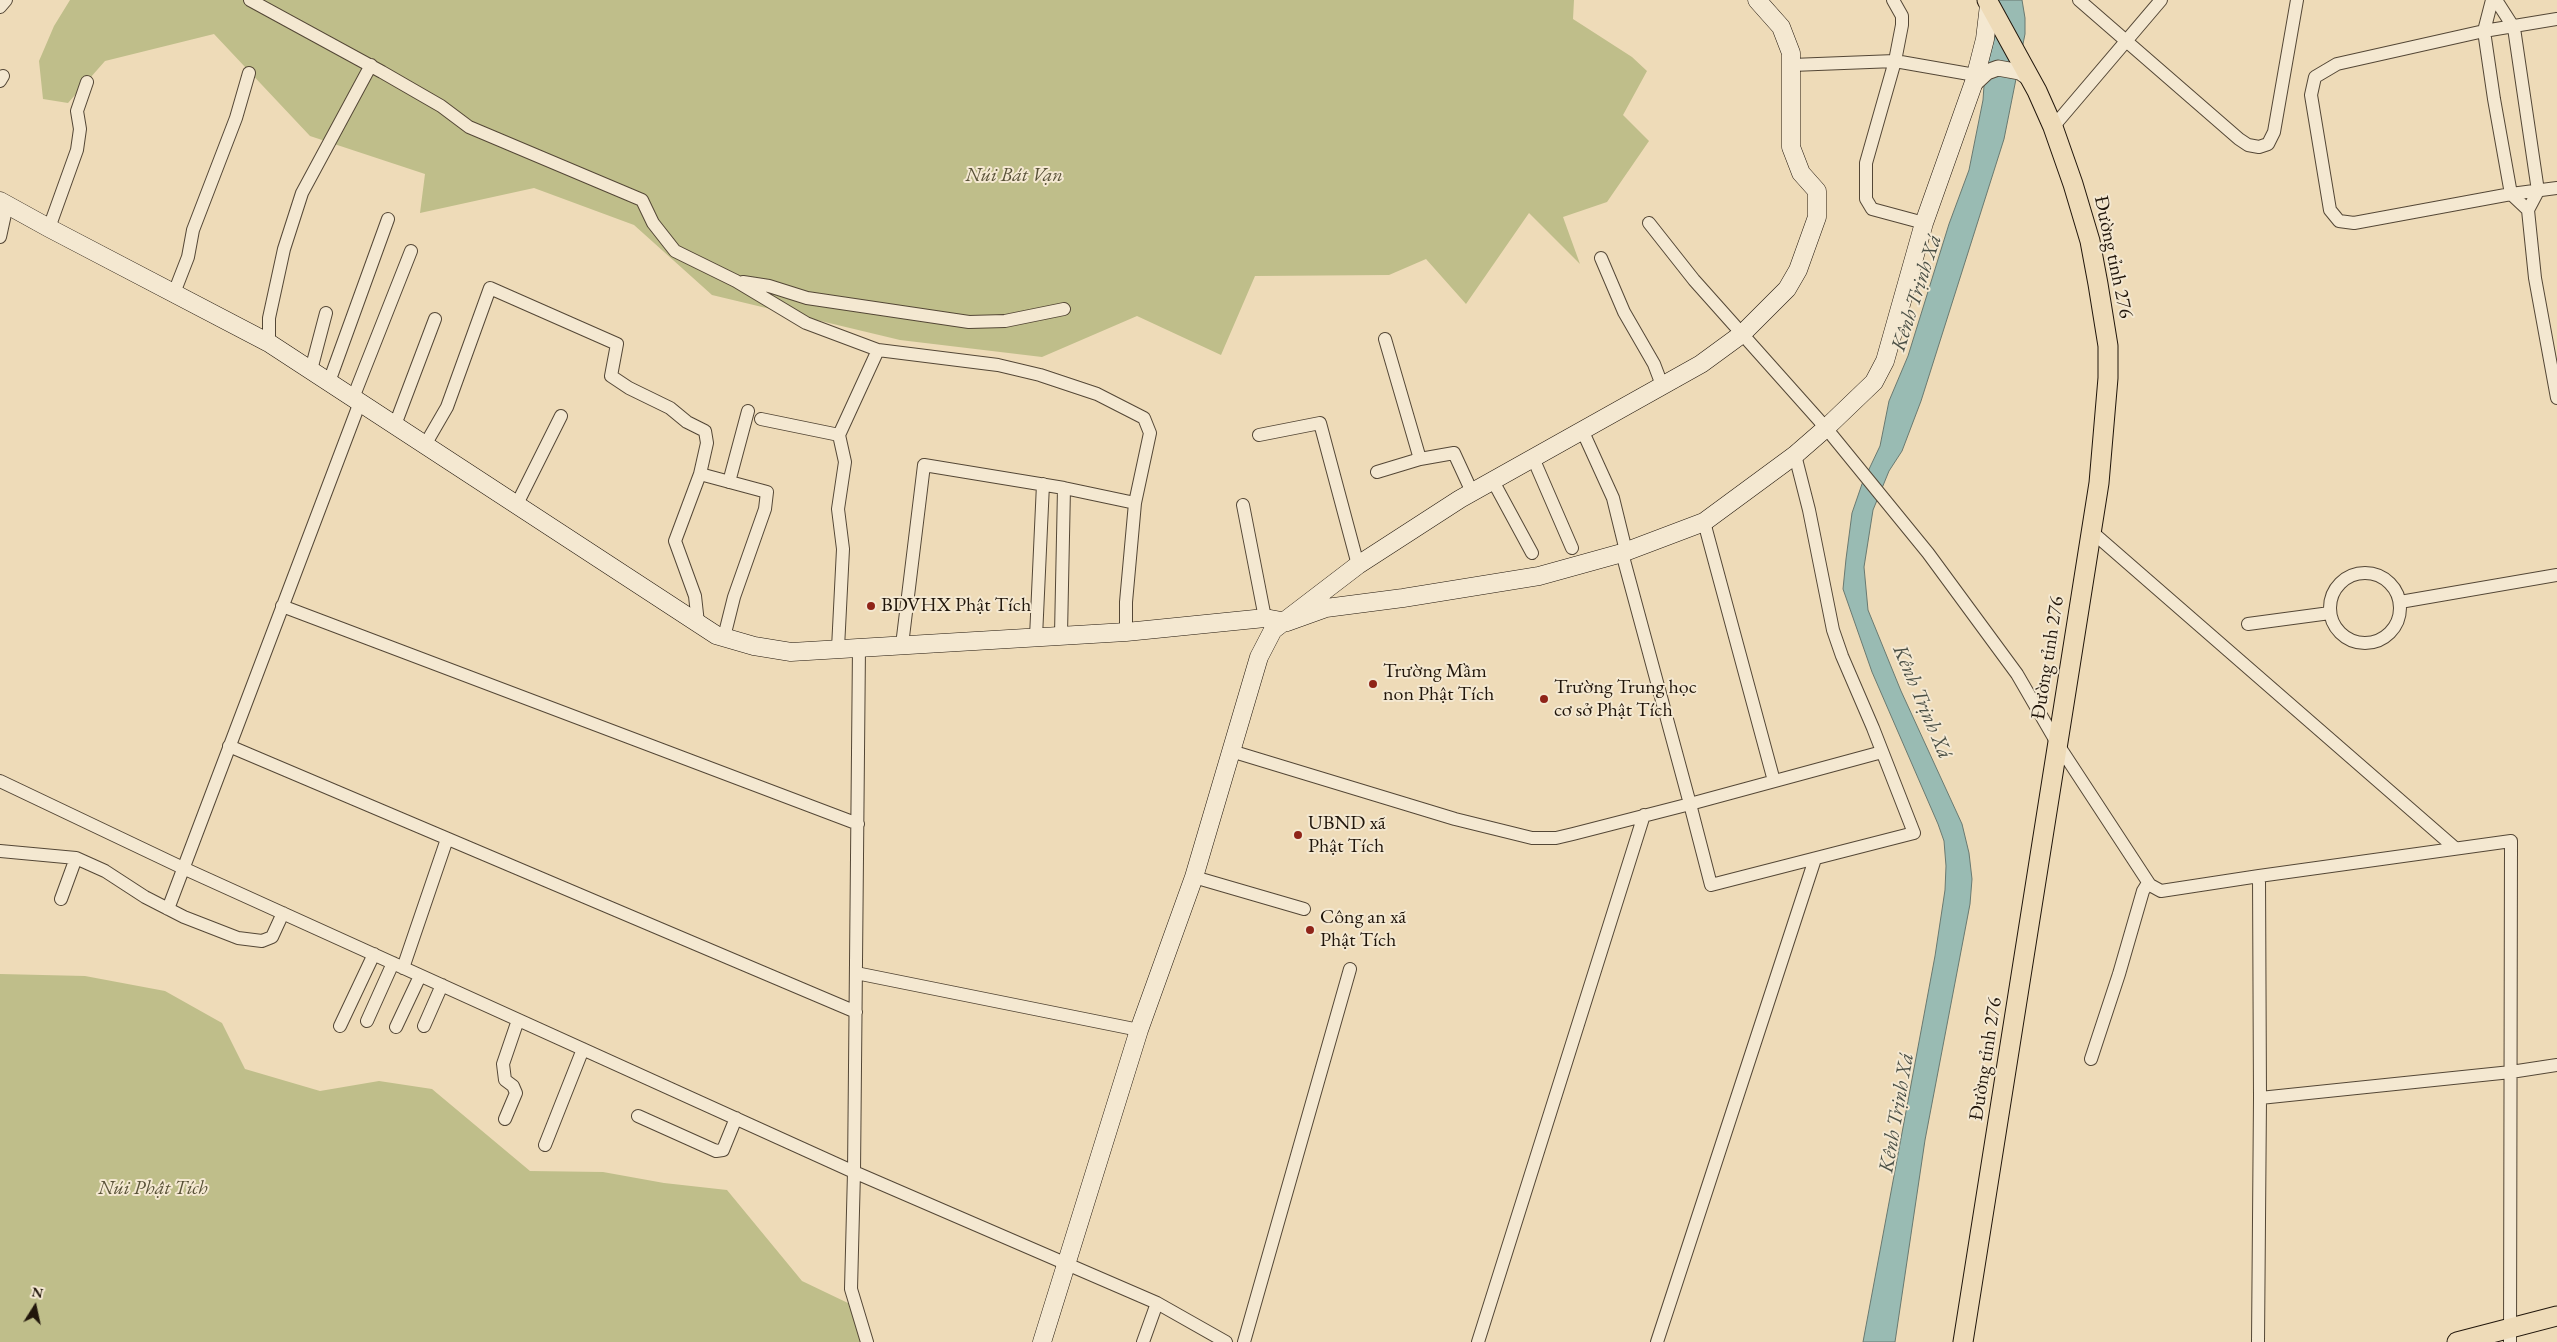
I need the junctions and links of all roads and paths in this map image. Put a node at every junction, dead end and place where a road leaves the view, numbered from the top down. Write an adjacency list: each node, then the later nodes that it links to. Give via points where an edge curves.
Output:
1 (6, 0): 11 (street)
2 (250, 0): 18 (street)
3 (1757, 0): 17 (main road, via 1781,27)
4 (1893, 0): 16 (street, via 1902,16)
5 (2079, 0): 15 (street)
6 (2161, 0): 15 (street)
7 (2297, 0): 15 (street, via 2274,132 2268,144 2259,147 2239,139)
8 (2492, 0): 14 (street)
9 (2496, 0): 13 (street)
10 (1988, 2): 20 (main road, Đường tỉnh 276); 21 (main road, via 1985,39)
11 (0, 8)
12 (2557, 19): 13 (street)
13 (2514, 28): 14 (street); 25 (street)
14 (2484, 31): 26 (street); 26 (street, via 2328,67 2315,77 2312,85 2314,119 2330,210 2339,221 2354,223)
15 (2126, 41): 23 (street)
16 (1895, 61): 17 (street); 21 (street); 31 (street, via 1866,163 1866,199 1872,209)
17 (1792, 65): 41 (main road, via 1792,147 1802,173 1817,191 1817,217 1798,270 1786,288)
18 (371, 66): 36 (street, via 469,126 642,200 653,224 675,251); 43 (street, via 302,193 268,318)
19 (249, 73): 37 (street)
20 (2030, 79): 21 (street, via 2014,70 1998,68); 23 (main road, Đường tỉnh 276)
21 (1974, 81): 31 (main road)
22 (88, 82): 32 (street, via 77,111 80,129 78,150)
23 (2053, 127): 73 (main road, Đường tỉnh 276, via 2090,241 2108,346 2105,435)
24 (2557, 188): 25 (street)
25 (2538, 191): 26 (street); 28 (street)
26 (2511, 194): 28 (street)
27 (4, 203): 32 (main road); 33 (street)
28 (2528, 210): 48 (street, via 2535,278)
29 (388, 220): 46 (street)
30 (1649, 223): 41 (street)
31 (1924, 224): 54 (main road, via 1880,371 1866,391)
32 (49, 228): 37 (main road)
33 (0, 237)
34 (411, 250): 49 (street)
35 (1601, 258): 47 (street, via 1624,312 1654,364)
36 (736, 281): 38 (street, via 769,286 807,298 969,322 1005,322); 44 (street, via 806,323)
37 (174, 293): 43 (main road)
38 (1064, 309)
39 (326, 313): 45 (street)
40 (435, 319): 53 (street)
41 (1742, 334): 47 (main road, via 1701,364); 54 (street)
42 (1385, 339): 61 (street)
43 (269, 343): 45 (main road)
44 (878, 350): 56 (street); 69 (street, via 998,365 1040,375 1097,394 1144,418 1150,433)
45 (311, 370): 46 (main road)
46 (329, 382): 49 (main road)
47 (1662, 385): 55 (main road)
48 (2557, 398)
49 (356, 400): 53 (main road); 80 (street)
50 (748, 411): 65 (street)
51 (561, 416): 71 (street)
52 (761, 419): 56 (street)
53 (394, 425): 58 (main road)
54 (1826, 428): 59 (main road); 92 (street, via 1888,501 2017,674)
55 (1583, 432): 60 (main road); 75 (street, via 1614,498)
56 (839, 435): 91 (street, via 846,462 838,509 843,549)
57 (1259, 435): 77 (street, via 1320,422)
58 (425, 445): 63 (street, via 447,407 490,288 617,344 611,376 705,431 707,443); 71 (main road)
59 (1795, 455): 72 (main road); 95 (street, via 1833,630)
60 (1533, 458): 64 (main road); 74 (street)
61 (1420, 459): 62 (street); 68 (street, via 1454,453)
62 (1377, 472)
63 (700, 474): 65 (street); 83 (street, via 676,541 695,596)
64 (1493, 480): 68 (main road); 76 (street)
65 (728, 482): 88 (street, via 767,492)
66 (1044, 484): 67 (street); 87 (street); 89 (street, via 924,465)
67 (1064, 488): 69 (street); 86 (street)
68 (1472, 492): 77 (main road)
69 (1135, 503): 85 (street)
70 (1243, 505): 82 (street)
71 (516, 506): 83 (main road)
72 (1704, 522): 75 (main road); 97 (street)
73 (2092, 531): 92 (main road, Đường tỉnh 276); 102 (street)
74 (1572, 548)
75 (1624, 552): 82 (main road, via 1539,576 1326,608); 98 (street)
76 (1532, 553)
77 (1358, 565): 82 (main road)
78 (2557, 575): 79 (street)
79 (2400, 602): 81 (street, via 2388,581 2378,575 2360,573 2343,580 2335,589); 81 (street, via 2397,623 2381,639 2371,642 2344,636)
80 (282, 606): 93 (street); 100 (street)
81 (2330, 613): 84 (street)
82 (1273, 620): 85 (main road); 94 (main road, via 1273,630 1259,657)
83 (698, 623): 88 (main road)
84 (2248, 624)
85 (1126, 632): 86 (main road)
86 (1061, 634): 87 (main road)
87 (1036, 637): 89 (main road)
88 (724, 638): 91 (main road, via 791,652)
89 (902, 645): 90 (main road)
90 (859, 647): 91 (main road); 100 (street)
91 (838, 648)
92 (2057, 743): 109 (street); 141 (main road, Đường tỉnh 276, via 1968,1312)
93 (229, 746): 101 (street); 106 (street)
94 (1231, 751): 99 (street, via 1517,836 1556,838); 108 (main road)
95 (1882, 752): 97 (street); 105 (street, via 1914,833)
96 (0, 781): 106 (street)
97 (1774, 781): 98 (street)
98 (1690, 804): 99 (street); 105 (street, via 1711,885)
99 (1644, 815): 147 (street)
100 (858, 824): 117 (street)
101 (447, 839): 115 (street); 120 (street)
102 (2455, 848): 107 (street); 130 (street, via 2511,841)
103 (0, 851): 104 (street)
104 (76, 858): 110 (street); 111 (street)
105 (1815, 859): 148 (street)
106 (183, 868): 111 (street); 113 (street)
107 (2258, 876): 109 (street, via 2161,890); 131 (street)
108 (1194, 877): 112 (street); 126 (main road)
109 (2148, 883): 128 (street)
110 (60, 900)
111 (168, 909): 113 (street, via 238,938 262,941 272,937)
112 (1304, 909)
113 (283, 913): 114 (street)
114 (374, 954): 115 (street); 123 (street)
115 (398, 966): 118 (street); 122 (street)
116 (1350, 969): 146 (street)
117 (856, 973): 120 (street); 126 (street)
118 (420, 976): 119 (street); 125 (street)
119 (442, 985): 121 (street); 124 (street)
120 (856, 1012): 136 (street)
121 (518, 1020): 127 (street); 134 (street, via 503,1064 505,1080 516,1093)
122 (367, 1022)
123 (340, 1026)
124 (424, 1026)
125 (396, 1027)
126 (1139, 1030): 137 (main road)
127 (583, 1049): 133 (street); 135 (street)
128 (2091, 1059)
129 (2557, 1065): 130 (street)
130 (2511, 1072): 131 (street); 140 (street)
131 (2260, 1098): 149 (street)
132 (638, 1116): 133 (street, via 716,1151 723,1150)
133 (736, 1118): 136 (street)
134 (505, 1119)
135 (545, 1145)
136 (854, 1172): 137 (street); 142 (street, via 851,1289)
137 (1065, 1263): 138 (street); 143 (main road)
138 (1157, 1303): 144 (street); 145 (street)
139 (2557, 1316): 140 (main road)
140 (2510, 1335): 150 (main road)
141 (1960, 1341)
142 (867, 1342)
143 (1042, 1342)
144 (1143, 1342)
145 (1226, 1342)
146 (1244, 1342)
147 (1478, 1342)
148 (1657, 1342)
149 (2258, 1342)
150 (2457, 1342)

